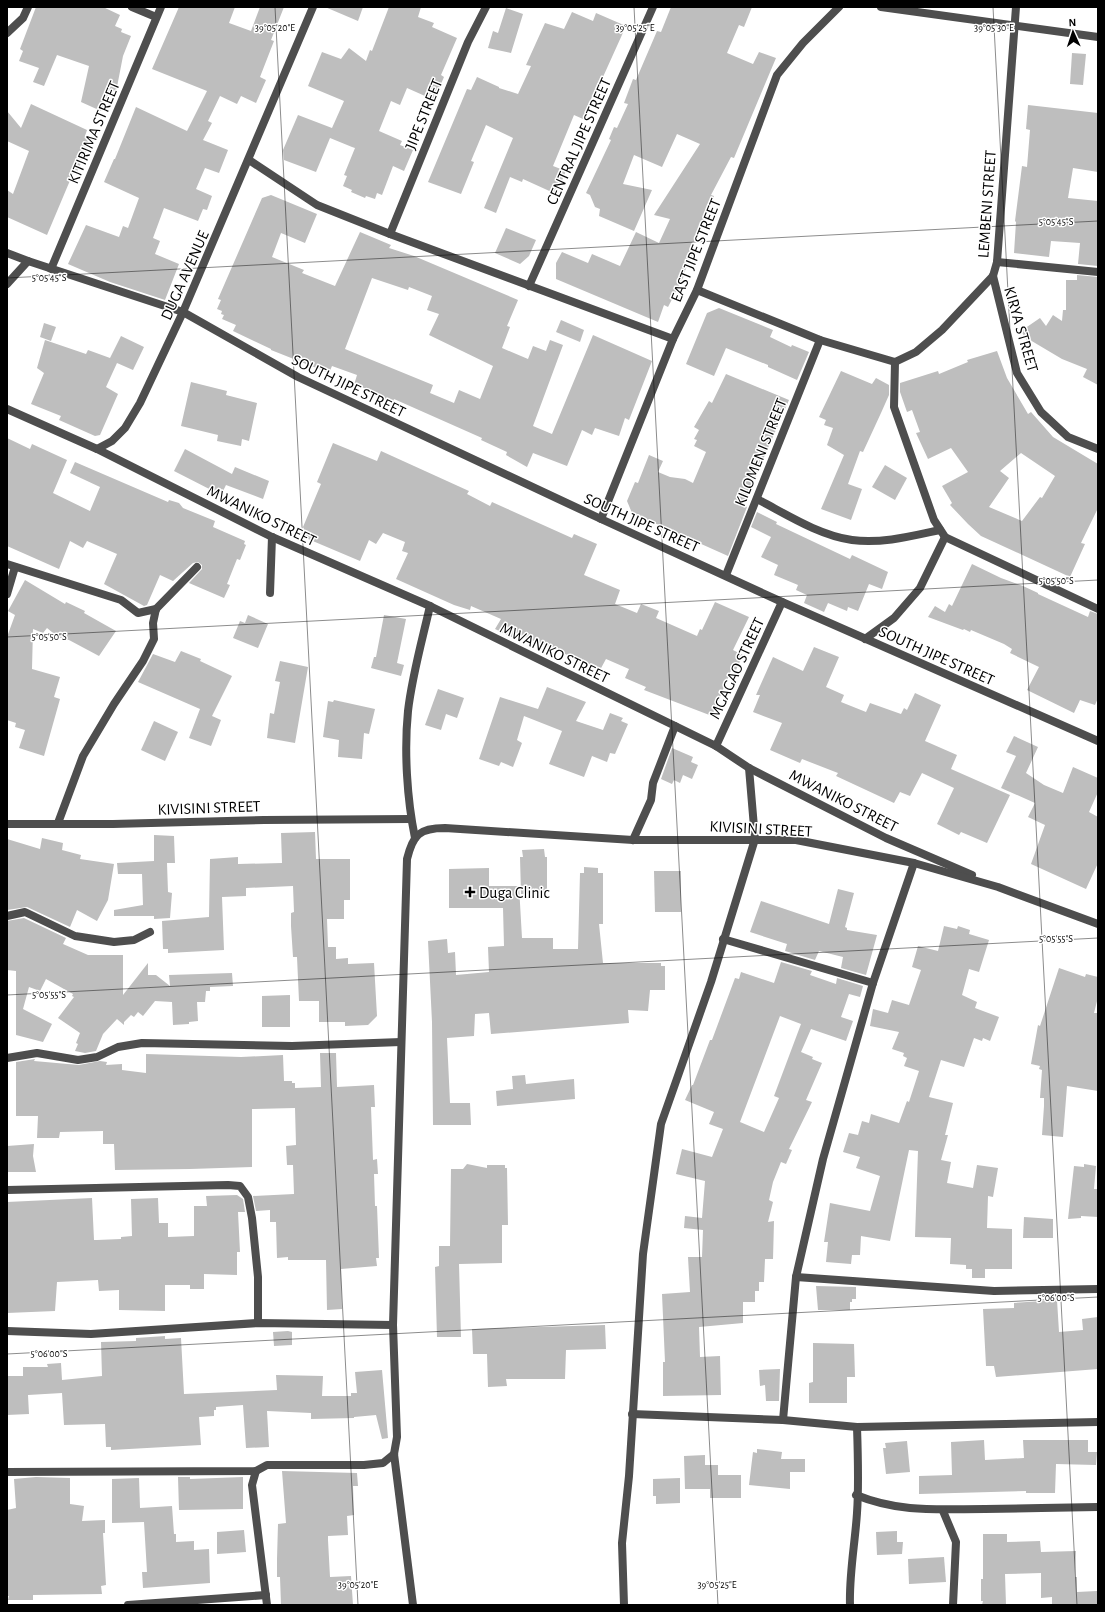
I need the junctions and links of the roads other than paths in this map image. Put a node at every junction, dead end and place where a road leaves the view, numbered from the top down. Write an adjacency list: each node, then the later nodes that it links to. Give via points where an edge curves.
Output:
1 (28, 7): 12 (street, via 23,18)
2 (132, 7): 10 (street)
3 (161, 7): 10 (street, KITIRIMA STREET)
4 (313, 7): 14 (street, DUGA AVENUE)
5 (486, 7): 15 (street, JIPE STREET, via 468,42)
6 (653, 7): 23 (street, CENTRAL JIPE STREET)
7 (839, 7): 24 (street, EAST JIPE STREET, via 803,43 777,75)
8 (881, 7): 11 (street)
9 (1016, 7): 11 (street, LEMBENI STREET)
10 (156, 17): 19 (street, KITIRIMA STREET)
11 (1013, 26): 13 (street); 18 (street, LEMBENI STREET)
12 (7, 33)
13 (1098, 37)
14 (249, 160): 15 (street, via 317,205); 25 (street, DUGA AVENUE)
15 (390, 234): 23 (street)
16 (7, 253): 17 (street, SOUTH JIPE STREET)
17 (28, 261): 19 (street, SOUTH JIPE STREET); 22 (street)
18 (996, 262): 20 (street); 21 (street, LEMBENI STREET)
19 (51, 269): 25 (street, SOUTH JIPE STREET)
20 (1098, 272)
21 (993, 276): 28 (street, LEMBENI STREET, via 942,330 916,352); 31 (street, KIRYA STREET, via 1017,373 1041,412 1068,437)
22 (7, 284)
23 (529, 286): 26 (street)
24 (697, 290): 26 (street, EAST JIPE STREET); 27 (street)
25 (183, 312): 30 (street, DUGA AVENUE, via 140,403 125,428 112,441); 33 (street, SOUTH JIPE STREET, via 298,377)
26 (673, 339): 33 (street, EAST JIPE STREET)
27 (820, 340): 28 (street); 32 (street, KILOMENI STREET)
28 (895, 362): 34 (street, via 894,407 934,520)
29 (7, 409): 30 (street)
30 (97, 449): 35 (street, MWANIKO STREET)
31 (1098, 449)
32 (757, 499): 34 (street, via 817,530 852,540 893,540); 39 (street, KILOMENI STREET)
33 (601, 519): 39 (street, SOUTH JIPE STREET)
34 (942, 534): 45 (street); 46 (street, via 920,588 894,618)
35 (272, 537): 40 (street); 43 (street, MWANIKO STREET)
36 (7, 564): 37 (street)
37 (15, 567): 41 (street); 44 (street, via 67,581 121,600 138,613)
38 (197, 568): 44 (street)
39 (726, 575): 42 (street, SOUTH JIPE STREET)
40 (270, 593)
41 (7, 594)
42 (782, 602): 46 (street, SOUTH JIPE STREET); 49 (street, MGAGAO STREET)
43 (430, 606): 47 (street, MWANIKO STREET); 51 (street, via 408,710 406,743)
44 (156, 609): 52 (street, via 153,623 154,639 143,661 83,756)
45 (1098, 609)
46 (865, 639): 48 (street, SOUTH JIPE STREET)
47 (675, 726): 49 (street, MWANIKO STREET); 56 (street, via 653,783 651,800)
48 (1098, 741)
49 (716, 746): 50 (street, MWANIKO STREET)
50 (749, 768): 55 (street); 58 (street, MWANIKO STREET, via 886,838)
51 (411, 819): 52 (street, KIVISINI STREET, via 113,824); 54 (street)
52 (58, 822): 53 (street, KIVISINI STREET)
53 (7, 824)
54 (415, 838): 56 (street, KIVISINI STREET, via 432,828 445,828); 64 (street, via 411,843 407,860)
55 (755, 839): 56 (street, KIVISINI STREET); 57 (street, KIVISINI STREET, via 796,840); 62 (street)
56 (633, 840)
57 (914, 863): 58 (street, KIVISINI STREET); 63 (street)
58 (998, 887): 60 (street, KIVISINI STREET)
59 (7, 916): 61 (street, via 25,912 75,936 114,942 134,940)
60 (1098, 924)
61 (150, 932)
62 (723, 939): 63 (street); 72 (street, via 711,982 661,1124 644,1254)
63 (873, 983): 67 (street, via 823,1160)
64 (401, 1042): 65 (street, via 292,1046 142,1043 118,1047 97,1057 78,1060 37,1052); 70 (street)
65 (7, 1058)
66 (7, 1190): 69 (street, via 240,1186 248,1197 252,1218 258,1277)
67 (796, 1277): 68 (street, via 994,1291); 73 (street)
68 (1098, 1289)
69 (258, 1323): 70 (street); 71 (street, via 91,1334)
70 (393, 1325): 76 (street, via 397,1437)
71 (7, 1331)
72 (632, 1414): 73 (street); 86 (street, via 622,1544)
73 (783, 1420): 75 (street)
74 (1098, 1422): 75 (street)
75 (856, 1427): 79 (street)
76 (394, 1454): 77 (street, via 383,1463 267,1465); 85 (street)
77 (256, 1471): 78 (street); 82 (street, via 252,1485)
78 (7, 1472)
79 (856, 1494): 81 (street, via 900,1508); 87 (street, via 857,1512 849,1578)
80 (1098, 1507): 81 (street)
81 (943, 1511): 88 (street, via 956,1542)
82 (266, 1595): 83 (street); 84 (street)
83 (128, 1605)
84 (267, 1605)
85 (413, 1605)
86 (624, 1605)
87 (850, 1605)
88 (953, 1605)

